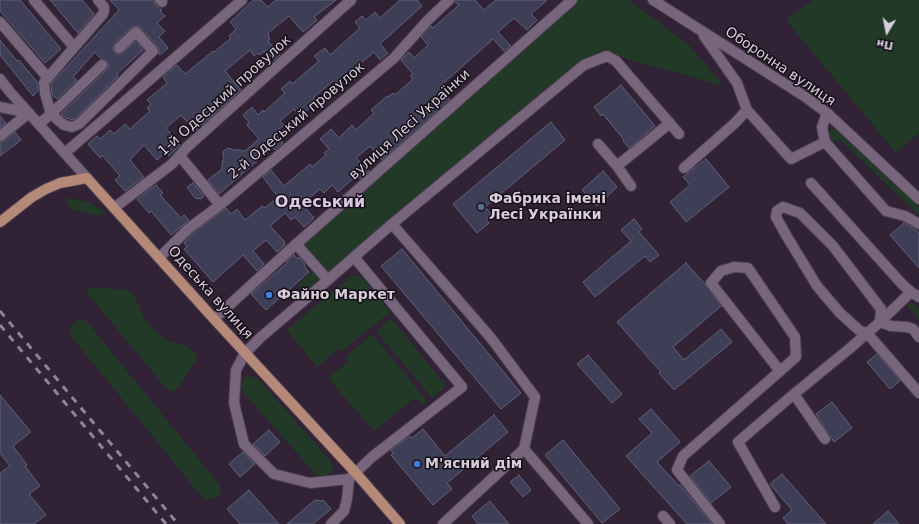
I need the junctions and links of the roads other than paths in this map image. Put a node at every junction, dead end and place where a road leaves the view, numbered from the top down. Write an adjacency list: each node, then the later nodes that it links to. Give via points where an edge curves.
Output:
1 (34, 0): 10 (street)
2 (98, 0): 10 (street, via 104,7 103,14)
3 (242, 0): 26 (street)
4 (351, 0): 27 (street, 1-й Одеський провулок)
5 (449, 0): 34 (street, 2-й Одеський провулок, via 394,58)
6 (572, 0): 39 (street, вулиця Лесі Українки)
7 (652, 0): 9 (street, Оборонна вулиця)
8 (0, 22): 13 (street)
9 (700, 31): 16 (street, via 737,83); 19 (street, Оборонна вулиця, via 804,96)
10 (74, 47): 13 (street)
11 (119, 48): 18 (street, via 136,32 153,51 79,124 72,127 64,125)
12 (102, 65): 18 (street)
13 (48, 78): 18 (street, via 44,87)
14 (0, 79): 17 (street, Одеська вулиця)
15 (0, 107): 17 (street)
16 (747, 110): 24 (street, via 791,159); 29 (street)
17 (29, 113): 21 (street, Одеська вулиця); 23 (street)
18 (51, 114): 21 (street)
19 (827, 114): 24 (street, via 822,127); 33 (street, Оборонна вулиця)
20 (670, 122): 22 (street); 28 (street); 37 (street, via 616,61 607,56 584,65)
21 (39, 124): 26 (street, Одеська вулиця)
22 (679, 134)
23 (0, 136)
24 (825, 142): 38 (street, via 886,211 905,216)
25 (598, 144): 28 (street)
26 (65, 153): 30 (street, Одеська вулиця)
27 (180, 156): 34 (street); 35 (street, 1-й Одеський провулок)
28 (617, 166): 32 (street)
29 (684, 168)
30 (87, 178): 35 (main road, Одеська вулиця); 36 (main road, via 60,183 46,189)
31 (811, 183): 43 (street, via 902,284)
32 (631, 186)
33 (919, 199)
34 (220, 205): 41 (street, 2-й Одеський провулок, via 188,229)
35 (114, 208): 41 (main road, Одеська вулиця)
36 (0, 222)
37 (392, 224): 40 (street); 53 (street, via 492,338 535,398)
38 (919, 224)
39 (296, 244): 42 (street); 44 (street, вулиця Лесі Українки)
40 (354, 257): 42 (street); 54 (street, via 462,387 372,457)
41 (158, 258): 44 (main road, Одеська вулиця)
42 (328, 280): 48 (street)
43 (915, 295): 45 (street)
44 (214, 319): 48 (main road, Одеська вулиця)
45 (880, 322): 46 (street); 46 (street, via 881,309 833,246 800,213 783,208 777,210 776,216 782,229 817,286 840,313 860,331); 47 (street, via 913,329)
46 (867, 333): 50 (street); 51 (street)
47 (919, 337)
48 (245, 353): 54 (main road, Одеська вулиця); 54 (street, via 236,370 234,403 244,444 274,474 310,483)
49 (780, 371): 49 (street, via 796,357 795,338 748,268 734,267 721,271 711,283); 60 (street, via 683,456 677,470)
50 (794, 394): 52 (street); 55 (street, via 738,442)
51 (919, 394)
52 (825, 439)
53 (524, 449): 58 (street); 59 (street)
54 (352, 476): 56 (street, via 344,511); 57 (main road, Одеська вулиця)
55 (775, 507)
56 (331, 524)
57 (400, 524)
58 (443, 524)
59 (588, 524)
60 (720, 524)

